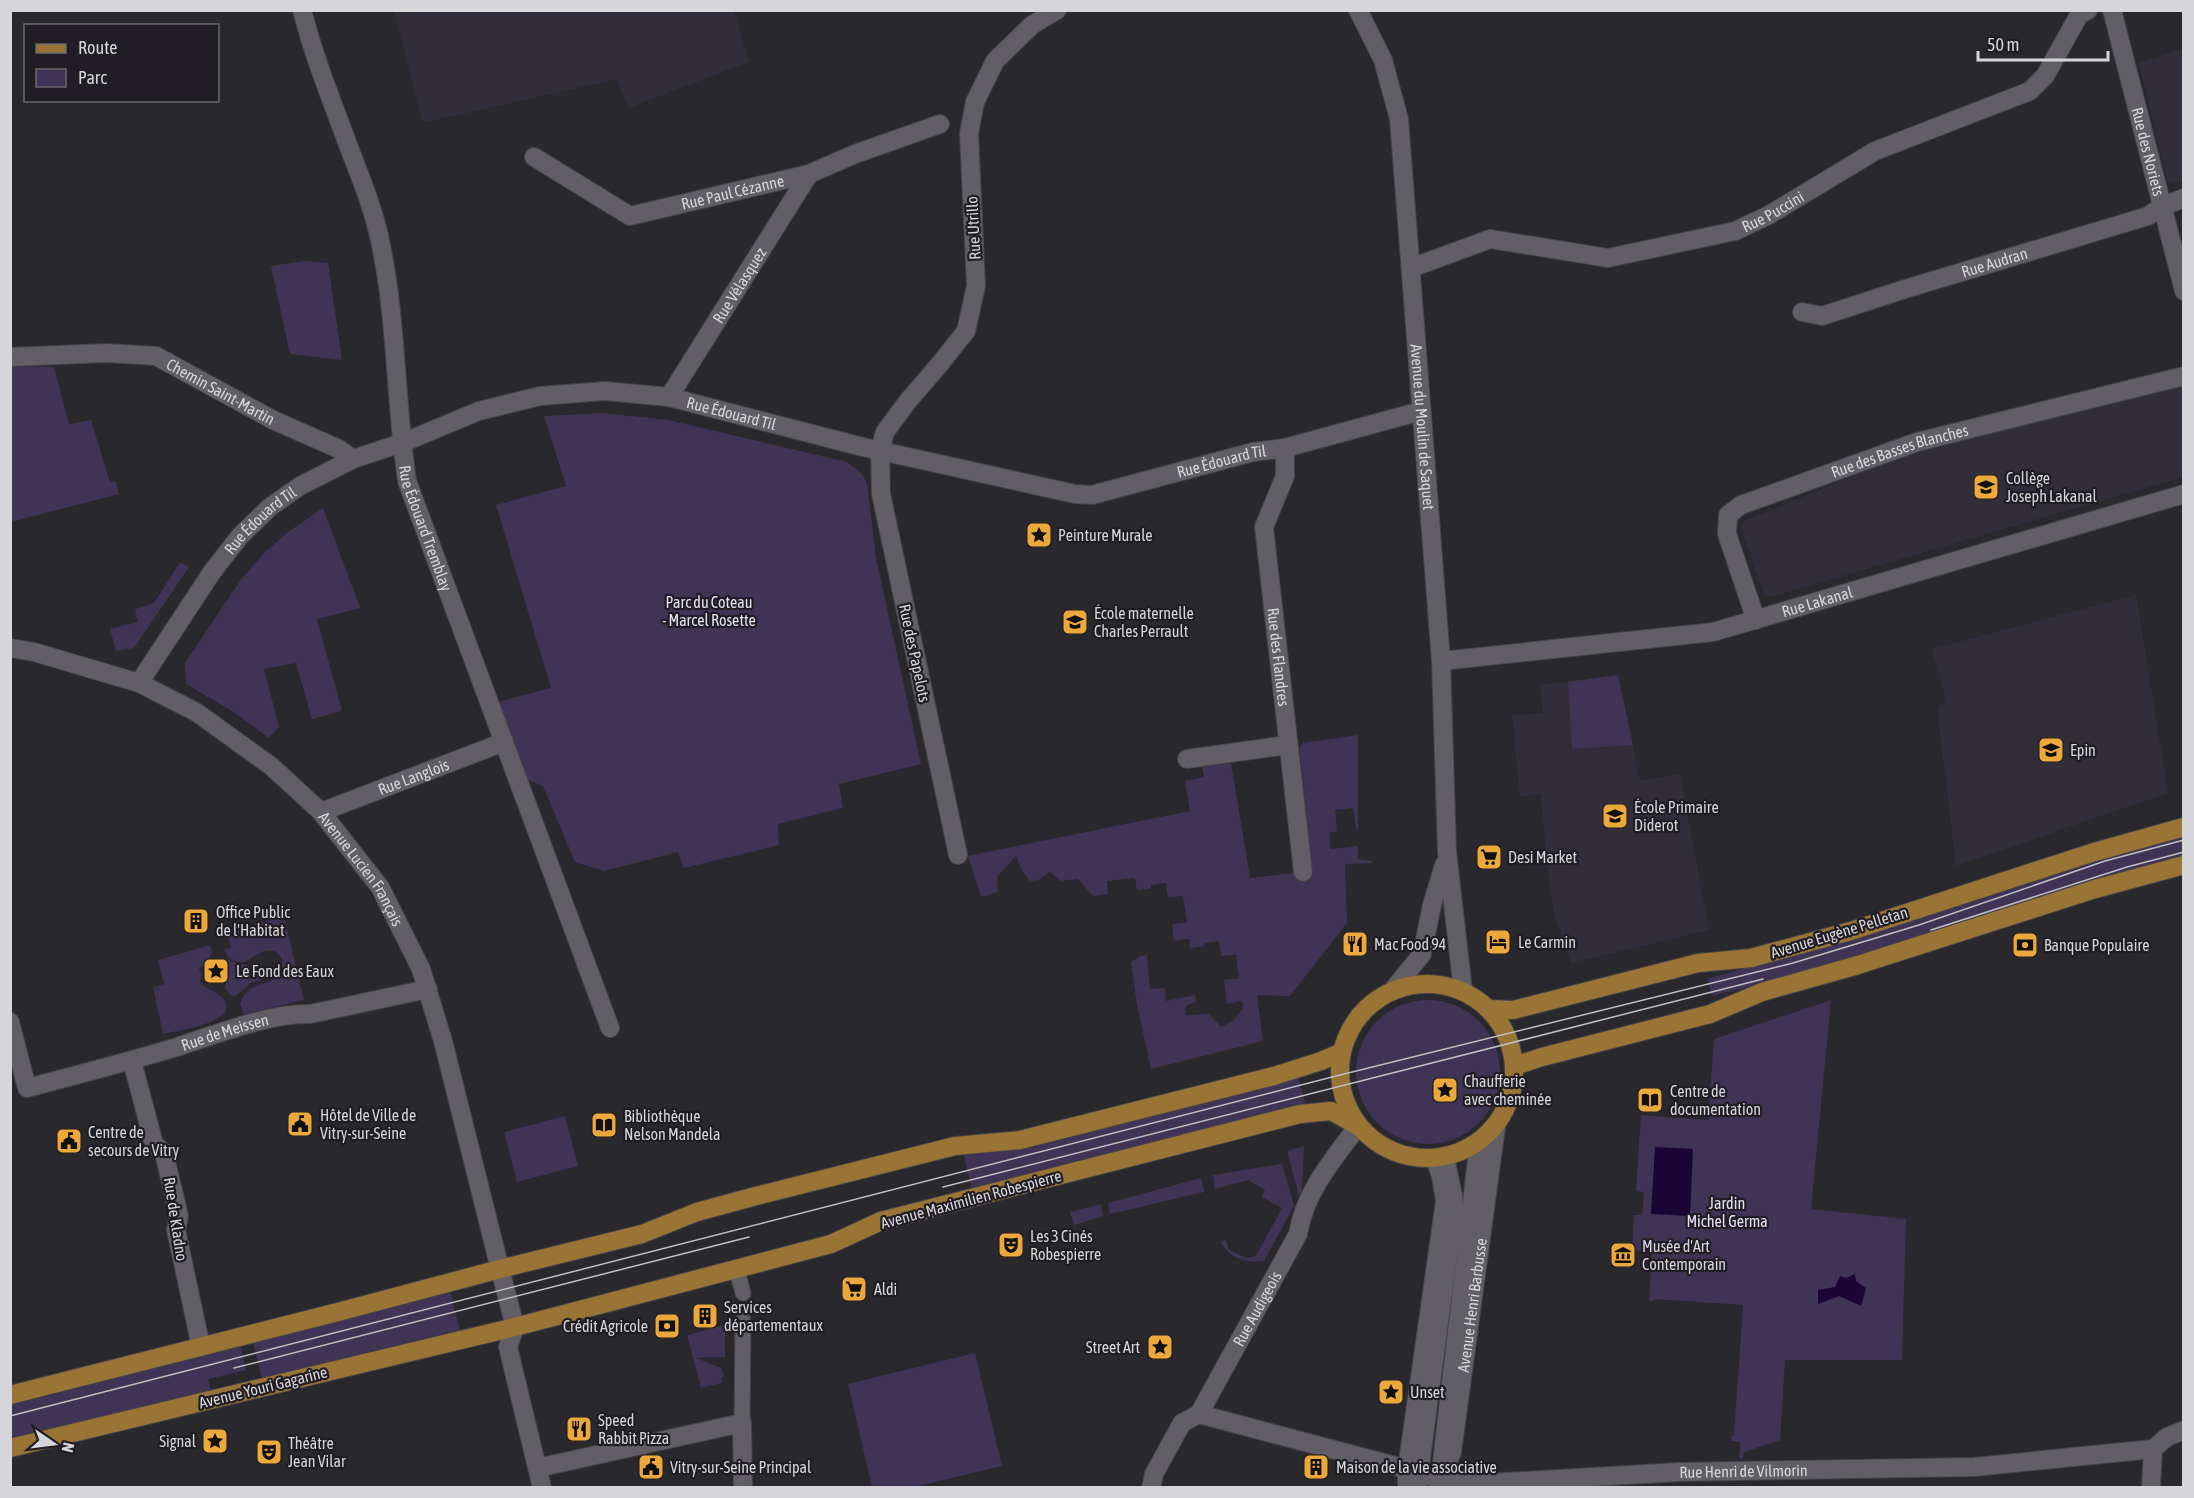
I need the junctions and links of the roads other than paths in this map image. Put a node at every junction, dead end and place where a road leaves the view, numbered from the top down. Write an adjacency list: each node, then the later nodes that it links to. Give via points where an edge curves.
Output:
1 (302, 10): 18 (street, Rue Édouard Tremblay, via 379,234 387,278)
2 (1057, 10): 20 (street, Rue Utrillo, via 1032,25 995,62 975,102 969,133 976,286 966,331 908,400 885,432)
3 (1358, 10): 11 (street, Avenue du Moulin de Saquet, via 1383,60 1399,119)
4 (2112, 10): 10 (street, Rue des Noriets)
5 (2083, 12): 11 (street, Rue Puccini, via 2045,76 2030,91 1875,151 1735,231 1608,258 1490,239)
6 (939, 124): 8 (street, Rue Paul Cézanne)
7 (534, 157): 8 (street, Rue Paul Cézanne, via 630,216)
8 (809, 174): 16 (street, Rue Vélasquez)
9 (2184, 198): 10 (street, Rue Audran)
10 (2161, 207): 12 (street, Rue des Noriets); 13 (street, Rue Audran, via 2148,216 1822,316)
11 (1411, 268): 17 (street, Avenue du Moulin de Saquet)
12 (2184, 291)
13 (1803, 312)
14 (10, 357): 21 (street, Chemin Saint-Martin, via 106,353 156,356 273,420 339,448)
15 (2184, 376): 23 (street, Rue des Basses Blanches, via 1917,442 1741,505 1728,515 1727,534)
16 (669, 397): 18 (street, Rue Édouard Til, via 605,391 540,396 479,411); 20 (street, Rue Édouard Til)
17 (1421, 411): 19 (street, Rue Édouard Til); 25 (street, Avenue du Moulin de Saquet)
18 (402, 443): 21 (street, Rue Édouard Til); 27 (street, Rue Édouard Tremblay, via 407,481)
19 (1285, 448): 20 (street, Rue Édouard Til, via 1253,452 1092,495); 28 (street, Rue des Flandres, via 1285,476 1264,527)
20 (880, 450): 33 (street, Rue des Papelots, via 881,494)
21 (352, 459): 26 (street, Rue Édouard Til, via 285,496 240,536)
22 (2184, 494): 23 (street, Rue Lakanal)
23 (1756, 620): 25 (street, Rue Lakanal, via 1713,632)
24 (10, 648): 26 (street, Avenue Lucien Français)
25 (1441, 661): 32 (street, Avenue du Moulin de Saquet)
26 (139, 683): 30 (street, Avenue Lucien Français, via 196,712 271,766)
27 (504, 742): 30 (street, Rue Langlois); 41 (street, Rue Édouard Tremblay)
28 (1287, 745): 29 (street); 35 (street, Rue des Flandres)
29 (1187, 759)
30 (321, 812): 36 (street, Avenue Lucien Français, via 380,888)
31 (2184, 827): 39 (main road, Avenue Eugène Pelletan, via 1851,931 1751,958 1698,963 1514,1010)
32 (1447, 851): 37 (street, Avenue du Moulin de Saquet, via 1422,954); 38 (street, Avenue du Moulin de Saquet)
33 (958, 855)
34 (2184, 865): 44 (main road, via 1762,992 1710,1014)
35 (1303, 872)
36 (428, 988): 43 (street, Rue de Meissen, via 309,1014 294,1013); 49 (street, Avenue Lucien Français)
37 (1392, 991): 38 (main road, via 1428,984); 42 (main road, via 1360,1016)
38 (1463, 991): 39 (main road)
39 (1489, 1009): 44 (main road, via 1507,1034)
40 (10, 1023): 43 (street, Rue de Meissen, via 27,1088)
41 (610, 1028)
42 (1342, 1052): 45 (main road, via 1341,1086); 49 (main road, via 1274,1076 1020,1140 955,1146 756,1196 697,1212 642,1234)
43 (132, 1060): 54 (street, Rue de Kladno, via 154,1144 164,1153)
44 (1515, 1066): 46 (main road, via 1514,1087)
45 (1358, 1126): 48 (main road, via 1393,1152 1413,1158); 53 (main road, Avenue Maximilien Robespierre, via 1331,1111 1300,1114 881,1221 831,1244); 56 (street, Rue Audigeois, via 1318,1179 1303,1210 1298,1234)
46 (1496, 1127): 47 (main road); 64 (street, Avenue Henri Barbusse, via 1452,1452)
47 (1479, 1142): 48 (main road, via 1463,1152); 64 (street, Avenue Henri Barbusse)
48 (1440, 1158): 62 (street, via 1445,1201)
49 (500, 1269): 53 (street, Avenue Lucien Français); 54 (main road)
50 (739, 1278): 51 (street)
51 (743, 1293)
52 (742, 1320): 57 (street)
53 (515, 1327): 59 (main road, Avenue Youri Gagarine); 61 (street, via 508,1347)
54 (201, 1347): 55 (main road)
55 (10, 1395)
56 (1199, 1414): 62 (street, Rue Henri de Vilmorin); 67 (street, Rue Audigeois, via 1182,1423 1154,1474)
57 (742, 1423): 61 (street); 66 (street)
58 (2184, 1430): 60 (street)
59 (10, 1448)
60 (2153, 1449): 63 (street, Rue Henri de Vilmorin, via 1974,1467); 68 (street)
61 (537, 1468): 65 (street)
62 (1412, 1479): 64 (street, Rue Henri de Vilmorin)
63 (1680, 1480): 64 (street, Rue Henri de Vilmorin)
64 (1440, 1484)
65 (542, 1488)
66 (743, 1488)
67 (1151, 1488)
68 (2151, 1488)

